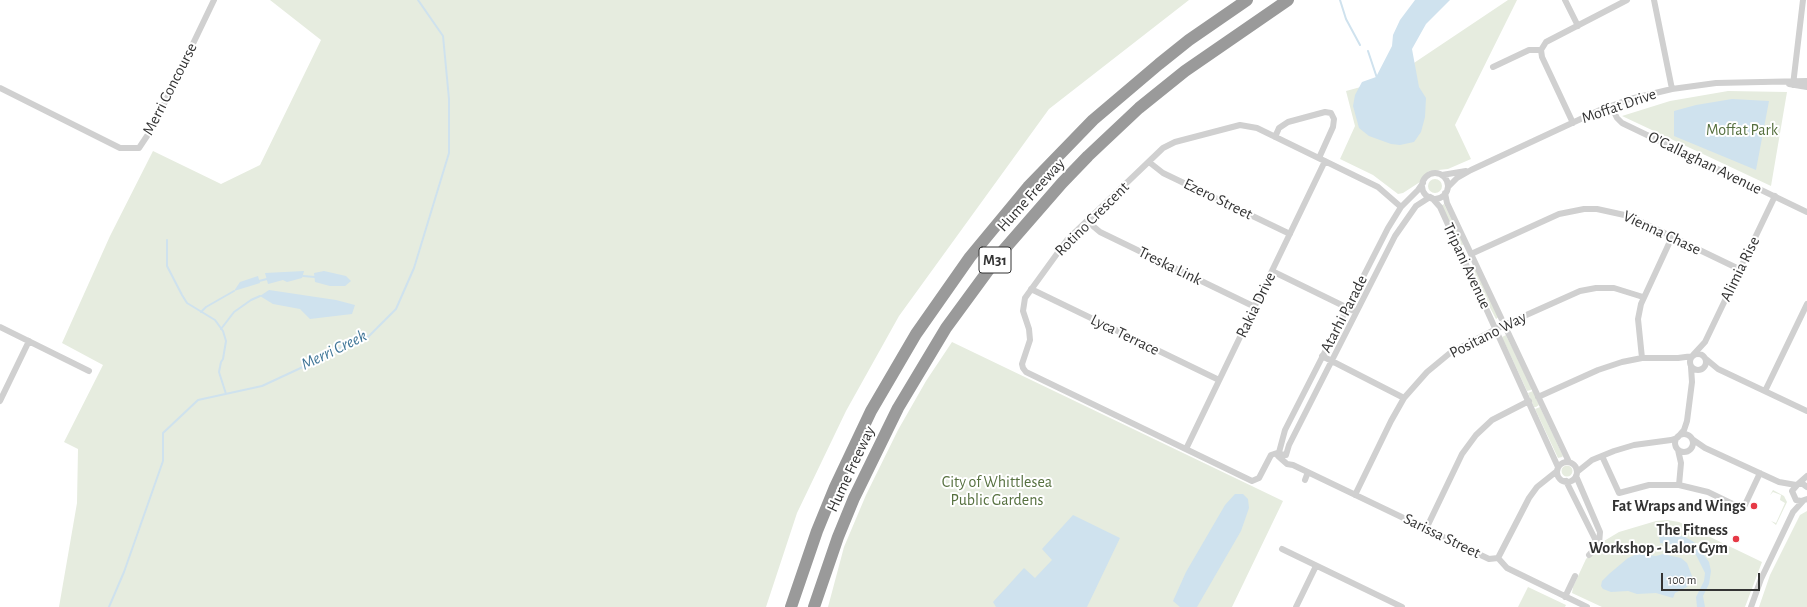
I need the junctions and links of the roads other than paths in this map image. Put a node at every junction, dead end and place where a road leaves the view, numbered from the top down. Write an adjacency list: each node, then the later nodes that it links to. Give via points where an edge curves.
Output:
1 (214, 0): 14 (street, Merri Concourse, via 153,127 139,148 120,148)
2 (1247, 0): 104 (highway, Hume Freeway / M31, via 1189,40 1093,120 1028,187 970,257 916,334 868,418 835,487)
3 (1288, 0): 105 (highway, Hume Freeway / M31, via 1185,71 1140,108 1062,183 1001,253 946,328 898,408 854,498)
4 (1565, 0): 8 (street)
5 (1627, 0): 8 (street)
6 (1654, 0): 15 (street)
7 (1803, 0): 12 (street)
8 (1578, 26): 9 (street, via 1546,42)
9 (1541, 50): 10 (street, via 1529,50); 17 (street)
10 (1493, 67)
11 (1807, 81): 12 (street, Moffat Drive)
12 (1793, 83): 13 (street, Moffat Drive); 15 (street, Moffat Drive, via 1738,82)
13 (1807, 87)
14 (0, 88)
15 (1672, 89): 16 (street, Moffat Drive)
16 (1611, 106): 17 (street, Moffat Drive); 26 (street, O'Callaghan Avenue, via 1622,123)
17 (1573, 123): 22 (street, Moffat Drive)
18 (1274, 137): 19 (street, Rotino Crescent); 19 (street, via 1279,128 1288,122 1325,112 1331,113 1334,119 1333,127); 20 (street, Rotino Crescent, via 1252,126 1240,125 1170,143)
19 (1319, 158): 21 (street, Rotino Crescent)
20 (1149, 162): 30 (street, Rotino Crescent); 31 (street, Ezero Street, via 1163,173)
21 (1325, 162): 28 (street, Rotino Crescent, via 1378,187); 31 (street, Rakia Drive)
22 (1471, 170): 23 (street, Moffat Drive); 25 (street, Moffat Drive, via 1457,178)
23 (1442, 175): 24 (street, via 1430,174); 25 (street, via 1446,180)
24 (1422, 183): 27 (street, via 1424,191); 28 (street, Atarhi Parade)
25 (1447, 190): 27 (street, via 1440,198); 33 (street, Tripani Avenue, via 1447,203)
26 (1775, 196): 29 (street, O'Callaghan Avenue); 34 (street, Alimia Rise)
27 (1431, 198): 41 (street, Atarhi Parade, via 1416,206 1405,220); 44 (street, Tripani Avenue, via 1440,207)
28 (1401, 207): 40 (street, Atarhi Parade)
29 (1807, 212)
30 (1087, 221): 36 (street, Rotino Crescent, via 1061,247); 39 (street, Treska Link, via 1100,232)
31 (1290, 234): 35 (street, Rakia Drive)
32 (1672, 236): 33 (street, Vienna Chase, via 1619,213 1584,209 1548,218); 34 (street, Vienna Chase); 37 (street)
33 (1471, 254): 42 (street, Tripani Avenue)
34 (1739, 269): 46 (street, Alimia Rise)
35 (1272, 271): 39 (street, Rakia Drive); 40 (street)
36 (1031, 289): 57 (street, Lyca Terrace); 71 (street, Rotino Crescent, via 1023,306 1030,340 1022,364 1024,370)
37 (1643, 297): 42 (street, Positano Way, via 1614,288 1588,289); 49 (street, via 1638,319)
38 (1807, 304): 59 (street)
39 (1255, 307): 57 (street, Rakia Drive)
40 (1347, 307): 41 (street); 47 (street, Atarhi Parade)
41 (1356, 312): 52 (street, Atarhi Parade)
42 (1504, 325): 44 (street, Positano Way); 60 (street, Tripani Avenue)
43 (0, 327): 45 (street)
44 (1496, 329): 61 (street, Positano Way, via 1444,357); 63 (street, Tripani Avenue)
45 (29, 341): 56 (street); 62 (street)
46 (1705, 342): 48 (street, Alimia Rise); 51 (street, Alimia Rise)
47 (1322, 356): 52 (street); 73 (street, Atarhi Parade, via 1282,436)
48 (1693, 356): 50 (street); 51 (street, via 1701,354); 53 (street)
49 (1642, 358): 50 (street); 60 (street, via 1598,370)
50 (1678, 358): 53 (street)
51 (1705, 358): 54 (street, via 1706,364); 55 (street)
52 (1332, 361): 61 (street); 74 (street, Atarhi Parade)
53 (1691, 366): 54 (street, via 1695,370); 58 (street)
54 (1702, 369): 55 (street); 58 (street)
55 (1718, 369): 59 (street)
56 (89, 371)
57 (1219, 380): 71 (street, Rakia Drive)
58 (1692, 382): 65 (street)
59 (1765, 391): 64 (street)
60 (1538, 397): 77 (street, Tripani Avenue)
61 (1404, 398): 92 (street, Positano Way)
62 (0, 401)
63 (1529, 401): 80 (street, Tripani Avenue); 96 (street, via 1492,420 1476,434 1462,454)
64 (1807, 411)
65 (1687, 421): 66 (street); 67 (street)
66 (1678, 437): 67 (street, via 1683,434); 68 (street); 70 (street, via 1675,443)
67 (1691, 438): 69 (street); 72 (street, via 1693,444)
68 (1662, 442): 70 (street); 75 (street, via 1634,445)
69 (1705, 448): 72 (street); 82 (street)
70 (1678, 449): 72 (street); 78 (street)
71 (1186, 450): 73 (street, Rotino Crescent, via 1244,478 1254,480 1259,478 1266,464)
72 (1688, 451): 78 (street)
73 (1278, 455): 74 (street); 79 (street, Sarissa Street, via 1287,464)
74 (1286, 455): 79 (street, Sarissa Street)
75 (1602, 456): 76 (street); 90 (street, via 1619,493 1649,485)
76 (1592, 460): 77 (street); 83 (street)
77 (1571, 463): 80 (street, via 1563,463); 83 (street)
78 (1681, 463): 90 (street)
79 (1293, 465): 81 (street, Sarissa Street)
80 (1558, 469): 86 (street); 88 (street)
81 (1308, 472): 85 (street); 92 (street, Sarissa Street)
82 (1760, 473): 87 (street); 90 (street, via 1743,509 1708,492)
83 (1577, 474): 86 (street, via 1572,480); 97 (street, via 1600,532 1600,542)
84 (1807, 476): 89 (street)
85 (1305, 480)
86 (1563, 480): 88 (street); 97 (street, via 1595,539)
87 (1779, 482): 89 (street); 93 (street)
88 (1544, 483): 100 (street, via 1529,498)
89 (1797, 485): 91 (street, via 1803,484); 93 (street)
90 (1679, 486)
91 (1807, 487)
92 (1355, 495): 96 (street, Sarissa Street)
93 (1792, 495): 94 (street, via 1796,500); 95 (street)
94 (1806, 500): 95 (street)
95 (1793, 512): 109 (street, via 1761,579)
96 (1426, 529): 100 (street, Sarissa Street, via 1489,559)
97 (1596, 546): 99 (street)
98 (1282, 549): 101 (street)
99 (1589, 555)
100 (1498, 558): 103 (street, Sarissa Street, via 1506,568)
101 (1316, 566): 106 (street); 107 (street)
102 (1574, 576): 103 (street)
103 (1565, 597): 108 (street, Sarissa Street)
104 (791, 607)
105 (814, 607)
106 (1296, 607)
107 (1402, 607)
108 (1587, 607)
109 (1751, 607)

